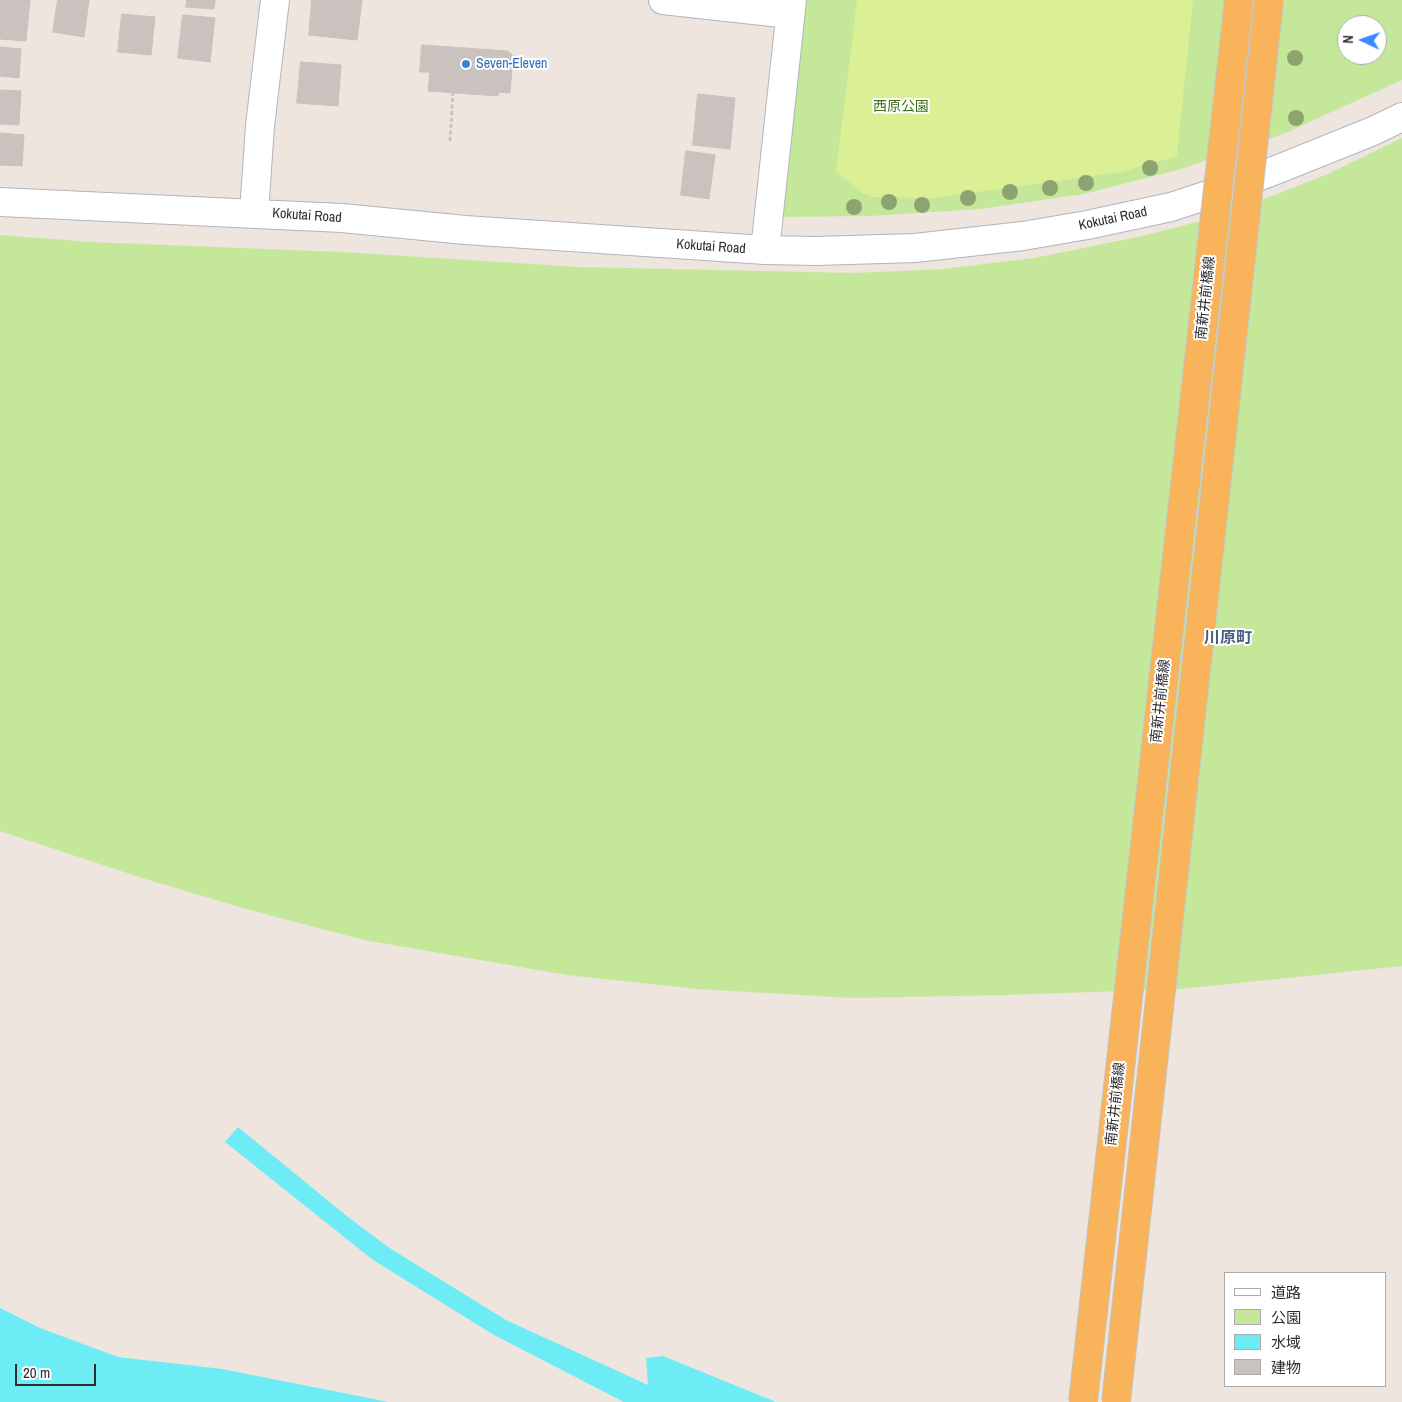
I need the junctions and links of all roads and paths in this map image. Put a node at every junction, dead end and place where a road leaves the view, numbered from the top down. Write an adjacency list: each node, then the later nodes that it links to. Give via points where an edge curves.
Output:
1 (274, 0): 10 (street)
2 (663, 0): 5 (street)
3 (1239, 0): 12 (main road, 南新井前橋線, bridge)
4 (1269, 0): 13 (main road, bridge)
5 (791, 7): 11 (street)
6 (453, 93): 8 (path)
7 (1402, 117): 11 (street, Kokutai Road, via 1226,189 1171,206 1087,225 915,248)
8 (450, 141)
9 (0, 202): 10 (street, Kokutai Road)
10 (254, 213): 11 (street, Kokutai Road)
11 (765, 250)
12 (1083, 1402)
13 (1116, 1402)

